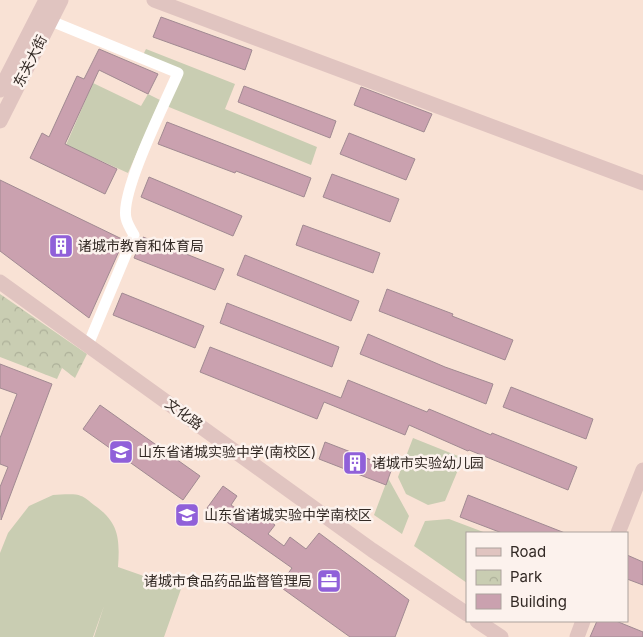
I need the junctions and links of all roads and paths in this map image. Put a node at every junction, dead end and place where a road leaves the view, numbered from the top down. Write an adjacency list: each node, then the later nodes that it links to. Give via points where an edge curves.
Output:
1 (46, 0): 5 (street, 东关大街)
2 (61, 0): 4 (street, 东关大街)
3 (154, 0): 7 (street)
4 (51, 21): 6 (street, 东关大街); 9 (street, via 178,73 140,159 126,200 126,218 134,235)
5 (0, 90)
6 (0, 121)
7 (643, 183)
8 (0, 282): 9 (street, 文化路)
9 (88, 345): 12 (street, 文化路, via 372,550)
10 (643, 470): 11 (street)
11 (618, 532)
12 (466, 613)
13 (478, 622): 15 (street)
14 (583, 622): 16 (street)
15 (501, 637)
16 (577, 637)

